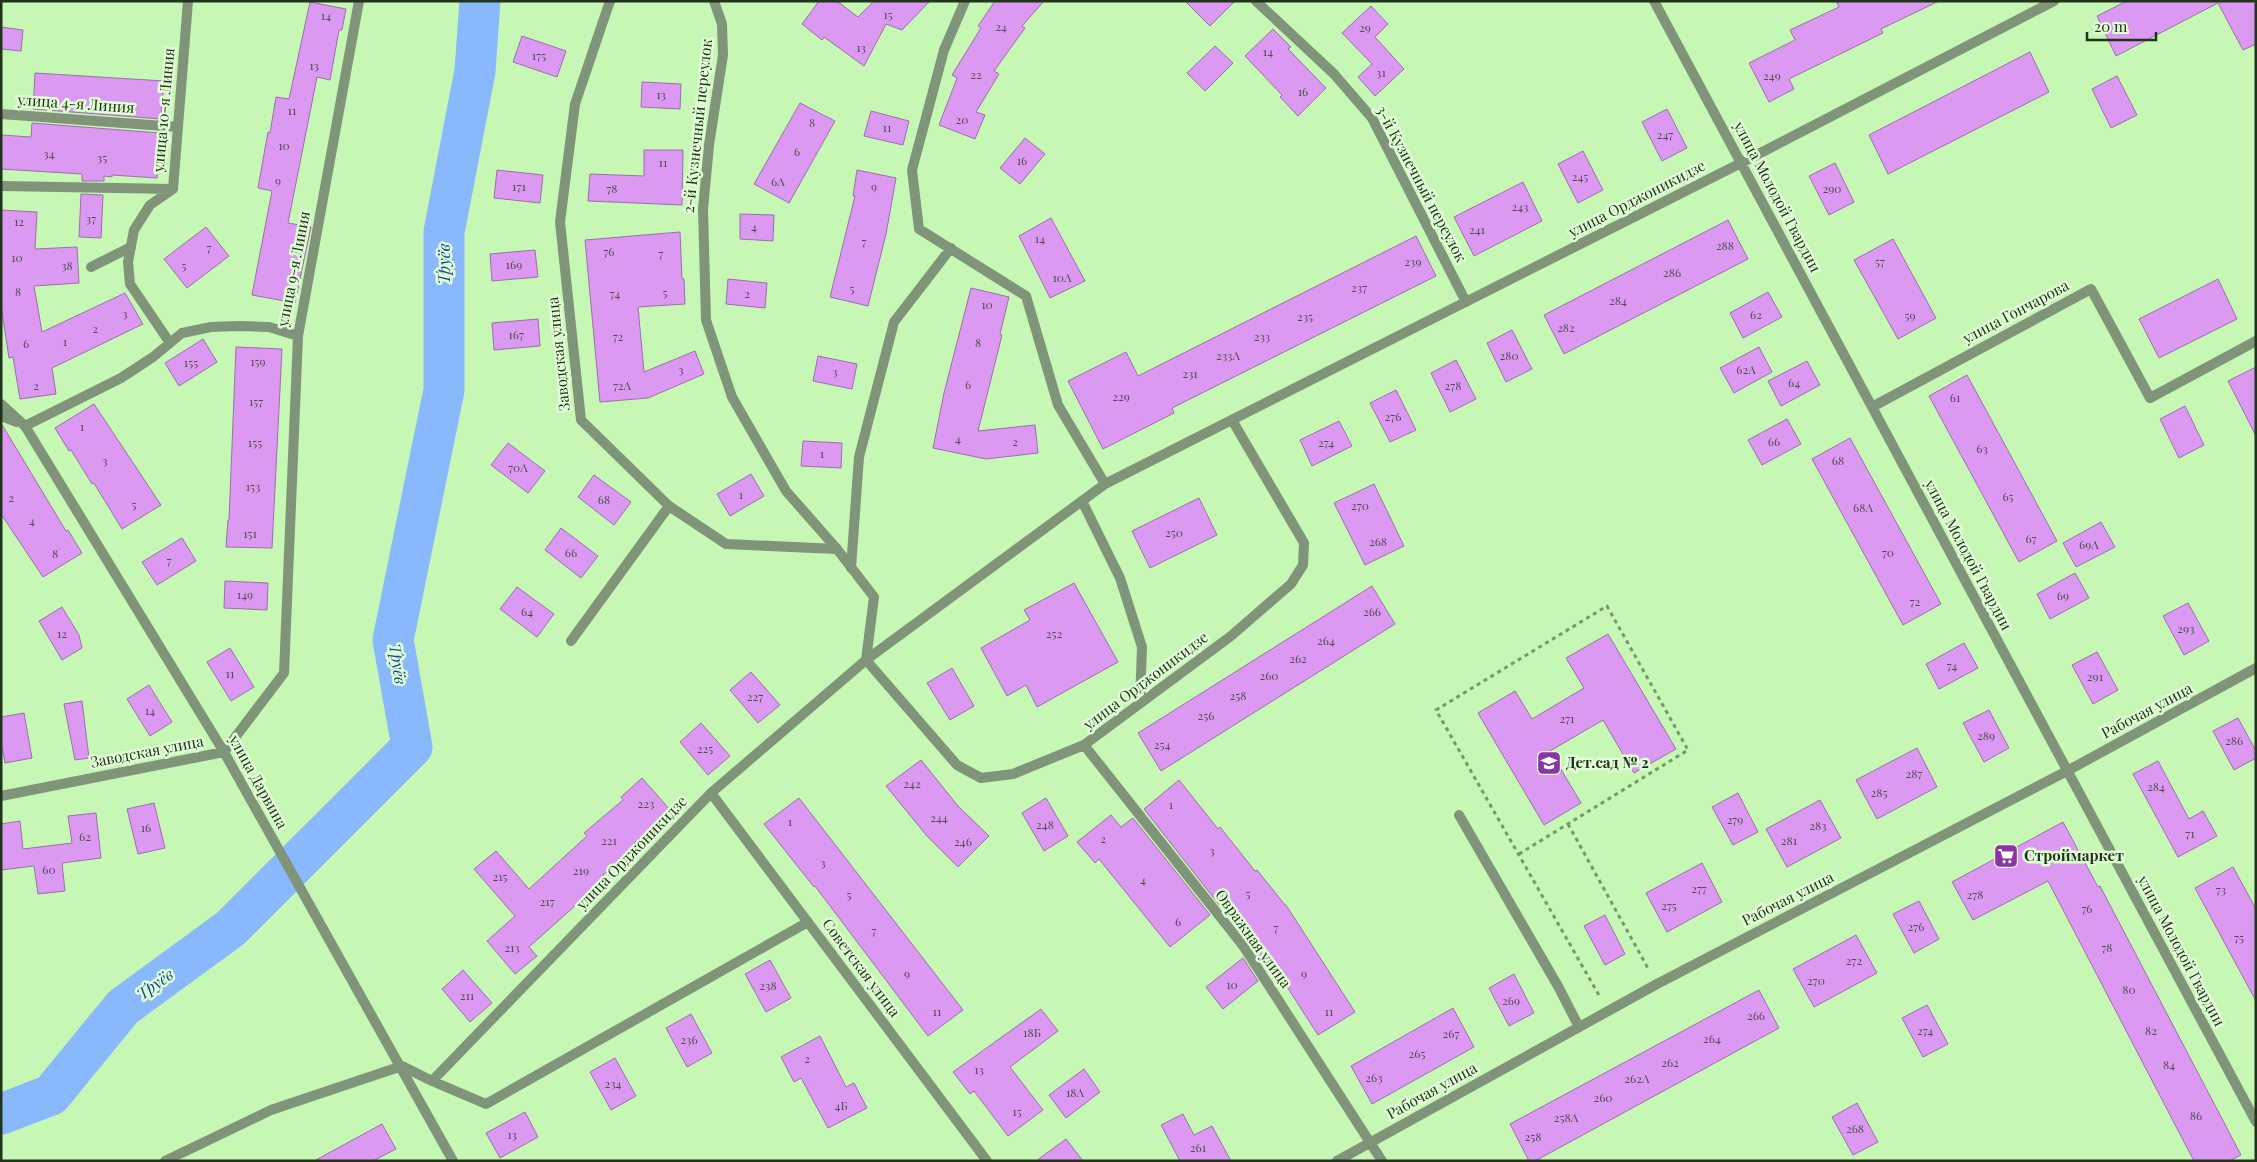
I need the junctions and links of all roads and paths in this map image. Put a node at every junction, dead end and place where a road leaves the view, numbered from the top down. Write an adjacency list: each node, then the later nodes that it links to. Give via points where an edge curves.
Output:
1 (188, 1): 10 (street, улица 10-я Линия)
2 (359, 1): 18 (street, улица 9-я Линия)
3 (610, 1): 28 (street, Заводская улица, via 576,104 560,222 581,420)
4 (714, 1): 29 (street, 2-й Кузнечный переулок, via 722,24 723,55 703,209 706,320 732,398 786,491)
5 (965, 1): 15 (street, via 944,50 912,170 919,229)
6 (1256, 1): 17 (street, 3-й Кузнечный переулок, via 1334,74 1372,118)
7 (1654, 1): 11 (street, улица Молодой Гвардии)
8 (2054, 1): 11 (street, улица Орджоникидзе)
9 (1, 114): 10 (street, улица 4-я Линия)
10 (178, 127): 13 (street, улица 10-я Линия)
11 (1741, 163): 17 (street, улица Орджоникидзе); 22 (street, улица Молодой Гвардии)
12 (1, 186): 13 (street)
13 (173, 189): 14 (street, улица 10-я Линия, via 150,205 134,230)
14 (131, 247): 16 (street); 20 (street, улица 10-я Линия, via 128,262 130,284)
15 (952, 248): 26 (street, via 1026,296 1058,405); 30 (street, via 894,322 859,457)
16 (91, 267)
17 (1466, 302): 24 (street, улица Орджоникидзе)
18 (298, 336): 20 (street, улица 9-я Линия, via 268,327 211,327 182,333); 36 (street, Заводская улица, via 284,673)
19 (2256, 341): 22 (street, улица Гончарова, via 2150,398 2091,289)
20 (170, 344): 25 (street, улица 9-я Линия, via 121,378)
21 (1, 404): 25 (street, улица Дарвина)
22 (1872, 407): 37 (street, улица Молодой Гвардии)
23 (1, 416): 25 (street)
24 (1232, 420): 26 (street, улица Орджоникидзе); 34 (street, улица Орджоникидзе, via 1304,543 1303,565 1291,584 1231,636)
25 (25, 426): 36 (street, улица Дарвина)
26 (1104, 484): 27 (street, улица Орджоникидзе)
27 (1082, 501): 32 (street, улица Орджоникидзе); 34 (street, via 1120,578 1142,646)
28 (669, 506): 29 (street, Заводская улица, via 726,544); 31 (street)
29 (837, 548): 30 (street, 2-й Кузнечный переулок)
30 (851, 568): 32 (street, 2-й Кузнечный переулок, via 874,597)
31 (571, 640)
32 (866, 660): 35 (street, улица Орджоникидзе, via 958,765 981,778 1013,774); 38 (street, улица Орджоникидзе)
33 (2256, 668): 37 (street, Рабочая улица)
34 (1140, 703): 35 (street, улица Орджоникидзе)
35 (1084, 746): 50 (street, Овражная улица, via 1244,947)
36 (224, 752): 39 (street, Заводская улица); 47 (street, улица Дарвина)
37 (2066, 771): 44 (street, Рабочая улица); 49 (street, улица Молодой Гвардии)
38 (711, 793): 43 (street, Советская улица); 48 (street, улица Орджоникидзе)
39 (1, 796)
40 (1459, 815): 46 (street)
41 (1568, 824): 42 (path); 42 (path, via 1688,750 1608,606 1436,710); 44 (path)
42 (1519, 854): 45 (path)
43 (808, 922): 48 (street, via 486,1104); 53 (street, Советская улица)
44 (1657, 984): 45 (street, Рабочая улица)
45 (1608, 1010): 46 (street, Рабочая улица)
46 (1579, 1027): 50 (street, Рабочая улица)
47 (402, 1066): 48 (street); 51 (street, via 271,1110); 52 (street, улица Дарвина)
48 (432, 1082)
49 (2256, 1122)
50 (1371, 1142): 54 (street, Рабочая улица); 55 (street, Овражная улица)
51 (165, 1161)
52 (453, 1161)
53 (986, 1161)
54 (1337, 1161)
55 (1382, 1161)

